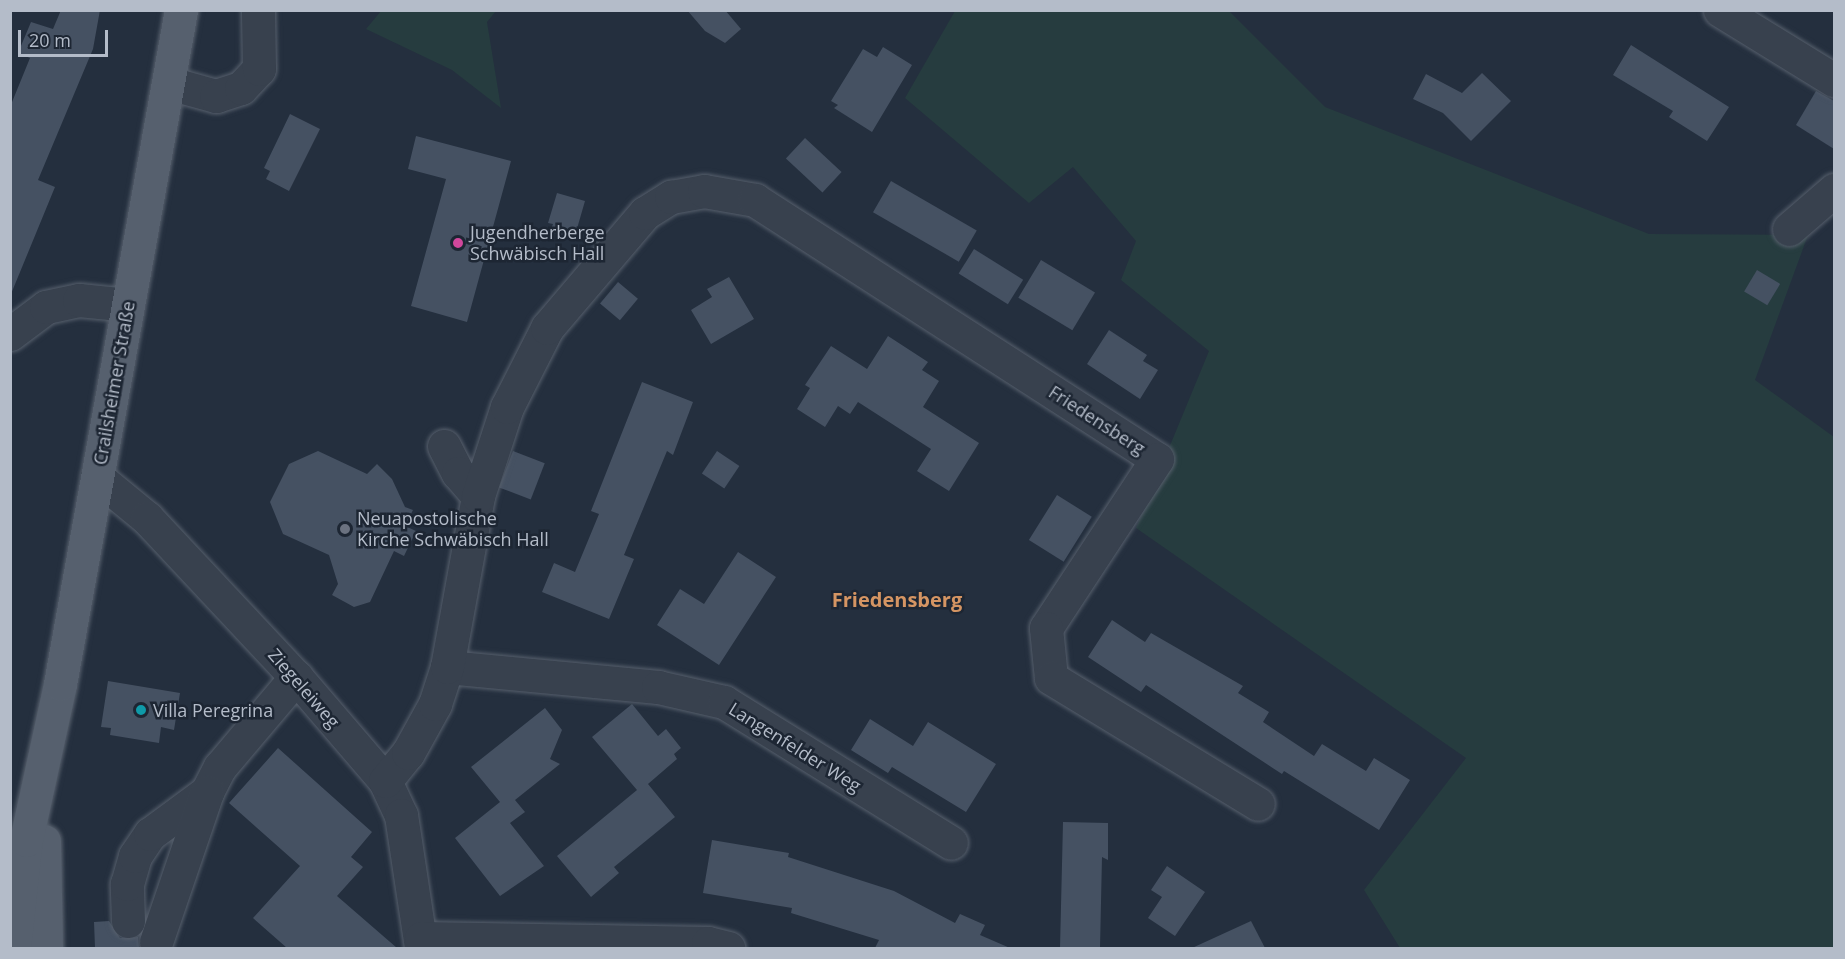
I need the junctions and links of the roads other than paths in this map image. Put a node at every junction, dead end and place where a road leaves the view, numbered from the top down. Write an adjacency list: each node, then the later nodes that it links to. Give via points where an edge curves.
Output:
1 (181, 10): 5 (main road, Crailsheimer Straße)
2 (258, 10): 5 (street, via 259,69 241,88 216,96)
3 (1720, 10): 4 (street)
4 (1834, 80)
5 (169, 83): 8 (main road, Crailsheimer Straße)
6 (1834, 190): 7 (street)
7 (1789, 229)
8 (128, 305): 9 (street, via 79,300 46,307); 11 (main road, Crailsheimer Straße)
9 (10, 334)
10 (444, 446): 12 (street, via 458,472)
11 (97, 477): 14 (street, Ziegeleiweg, via 147,518); 15 (main road, Crailsheimer Straße)
12 (478, 496): 13 (street); 18 (street, Friedensberg, via 507,407 547,328 645,213 671,197 704,191 755,200 1157,459 1046,628 1051,678)
13 (447, 667): 16 (street, via 435,704 408,753); 19 (street, Langenfelder Weg, via 658,687 724,702)
14 (296, 677): 16 (street, Ziegeleiweg); 17 (street, via 220,767)
15 (60, 684): 23 (main road, Crailsheimer Straße, via 26,840); 24 (main road, Crailsheimer Straße, via 44,846)
16 (385, 781): 22 (street, Ziegeleiweg, via 401,815)
17 (207, 792): 20 (street, via 150,834 135,856 127,884); 21 (street)
18 (1258, 804)
19 (951, 843)
20 (128, 921)
21 (156, 942)
22 (421, 943): 25 (street, via 708,943)
23 (14, 948)
24 (46, 948)
25 (728, 948)

